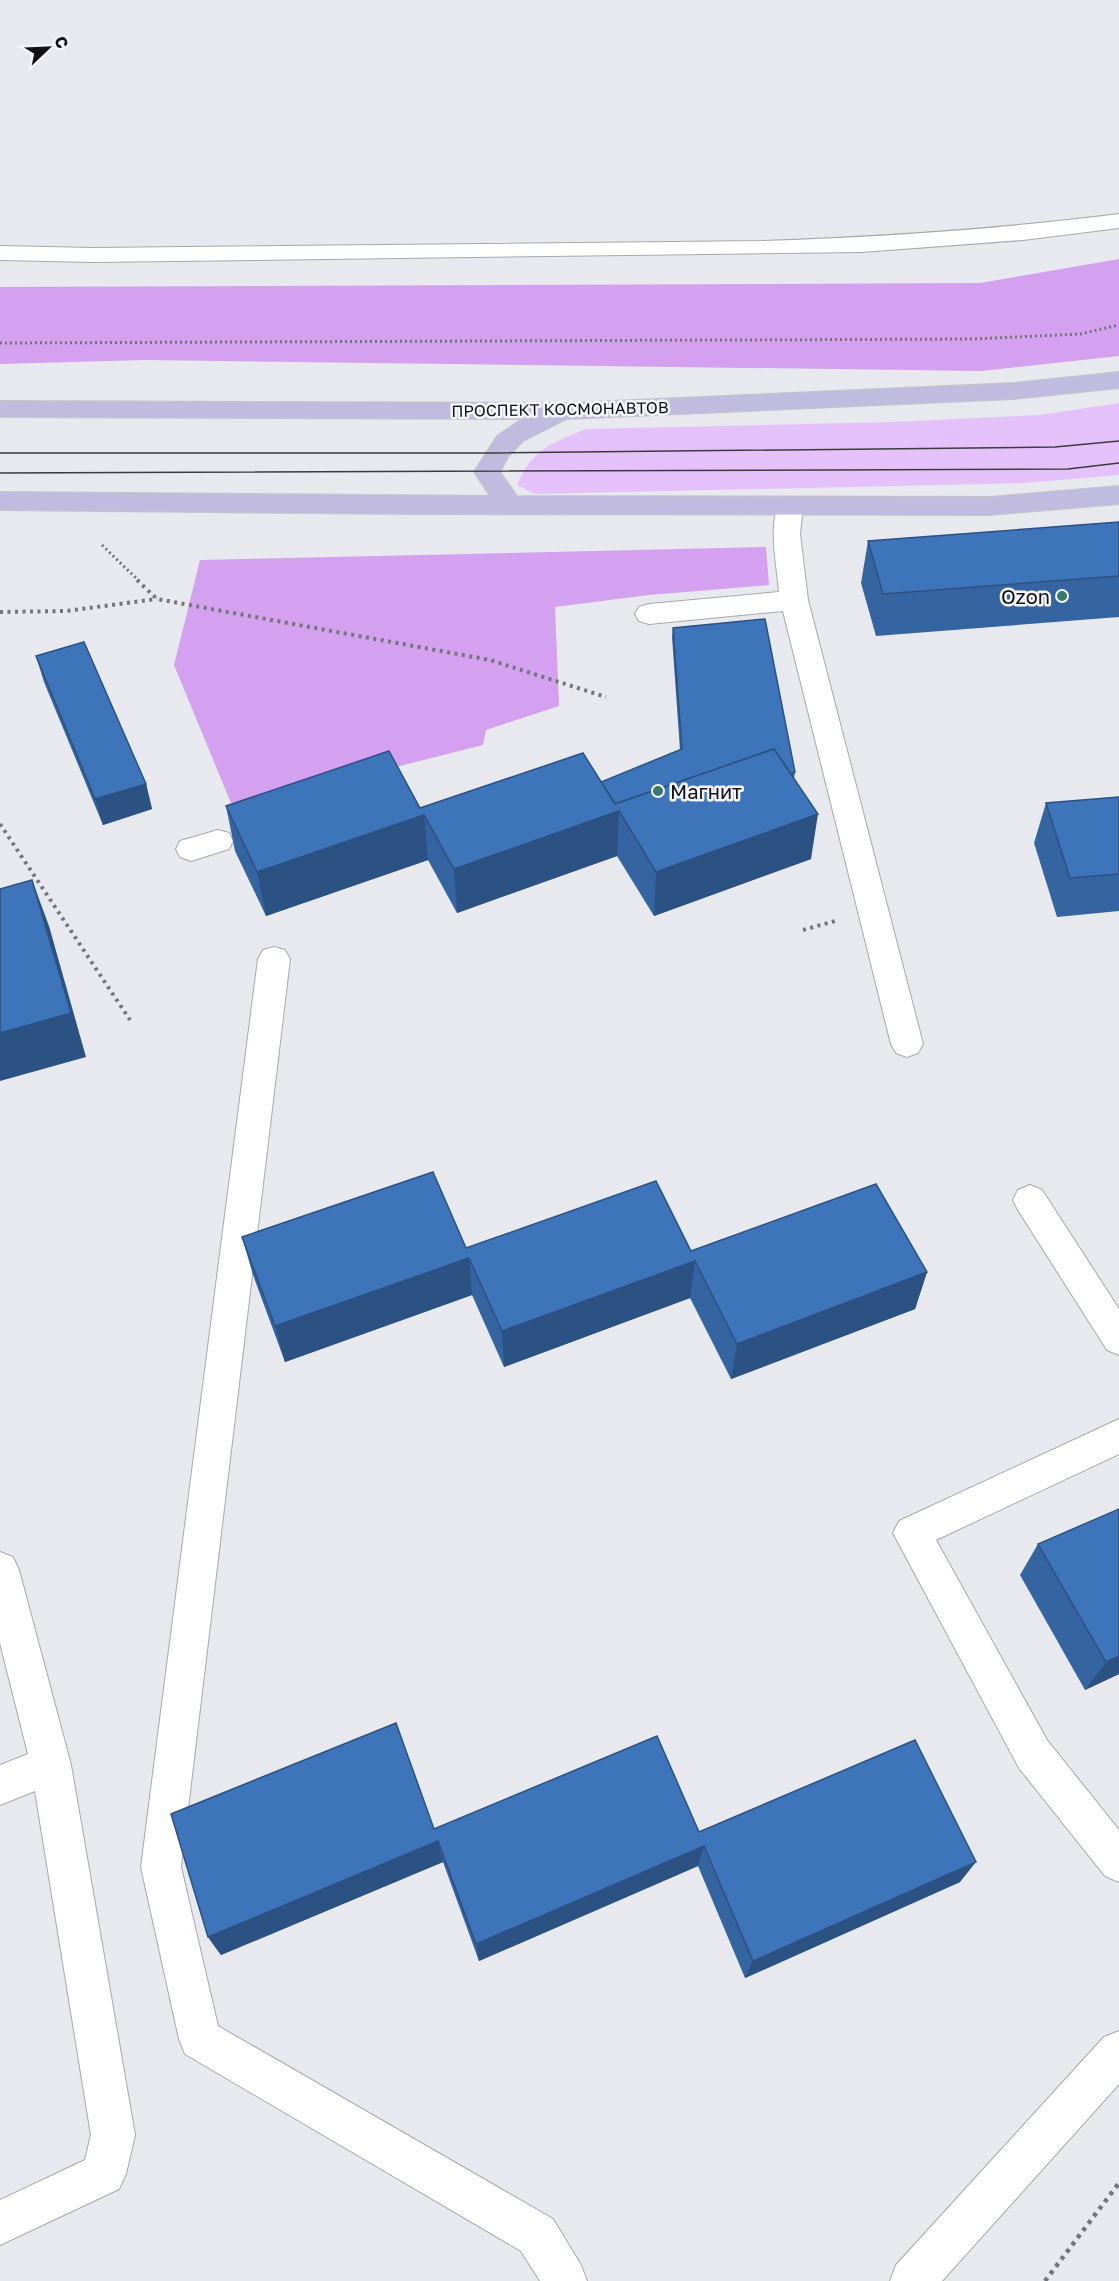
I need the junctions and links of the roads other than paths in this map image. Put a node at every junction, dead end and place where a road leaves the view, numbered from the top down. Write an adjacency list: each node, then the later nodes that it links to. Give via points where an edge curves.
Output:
1 (1119, 221): 2 (lane, via 922,241 762,249)
2 (0, 253)
3 (1119, 380): 5 (main road, ПРОСПЕКТ КОСМОНАВТОВ, via 1014,391)
4 (0, 409): 5 (main road, ПРОСПЕКТ КОСМОНАВТОВ)
5 (567, 411): 8 (main road, via 529,424 494,453 487,472)
6 (1119, 495): 9 (main road, via 990,506)
7 (0, 501): 8 (main road)
8 (509, 506): 9 (main road)
9 (790, 506): 10 (lane, via 787,534)
10 (794, 600): 11 (lane); 13 (lane)
11 (650, 614)
12 (274, 959): 23 (lane, via 161,1867 200,2039 537,2235)
13 (907, 1044)
14 (1030, 1200): 15 (lane)
15 (1119, 1339)
16 (1119, 1436): 20 (lane, via 912,1533 1033,1754)
17 (0, 1570): 18 (lane)
18 (51, 1764): 19 (lane); 22 (lane, via 113,2135 104,2174)
19 (0, 1785)
20 (1119, 1862)
21 (1119, 2052): 24 (lane)
22 (0, 2223)
23 (565, 2281)
24 (912, 2281)

